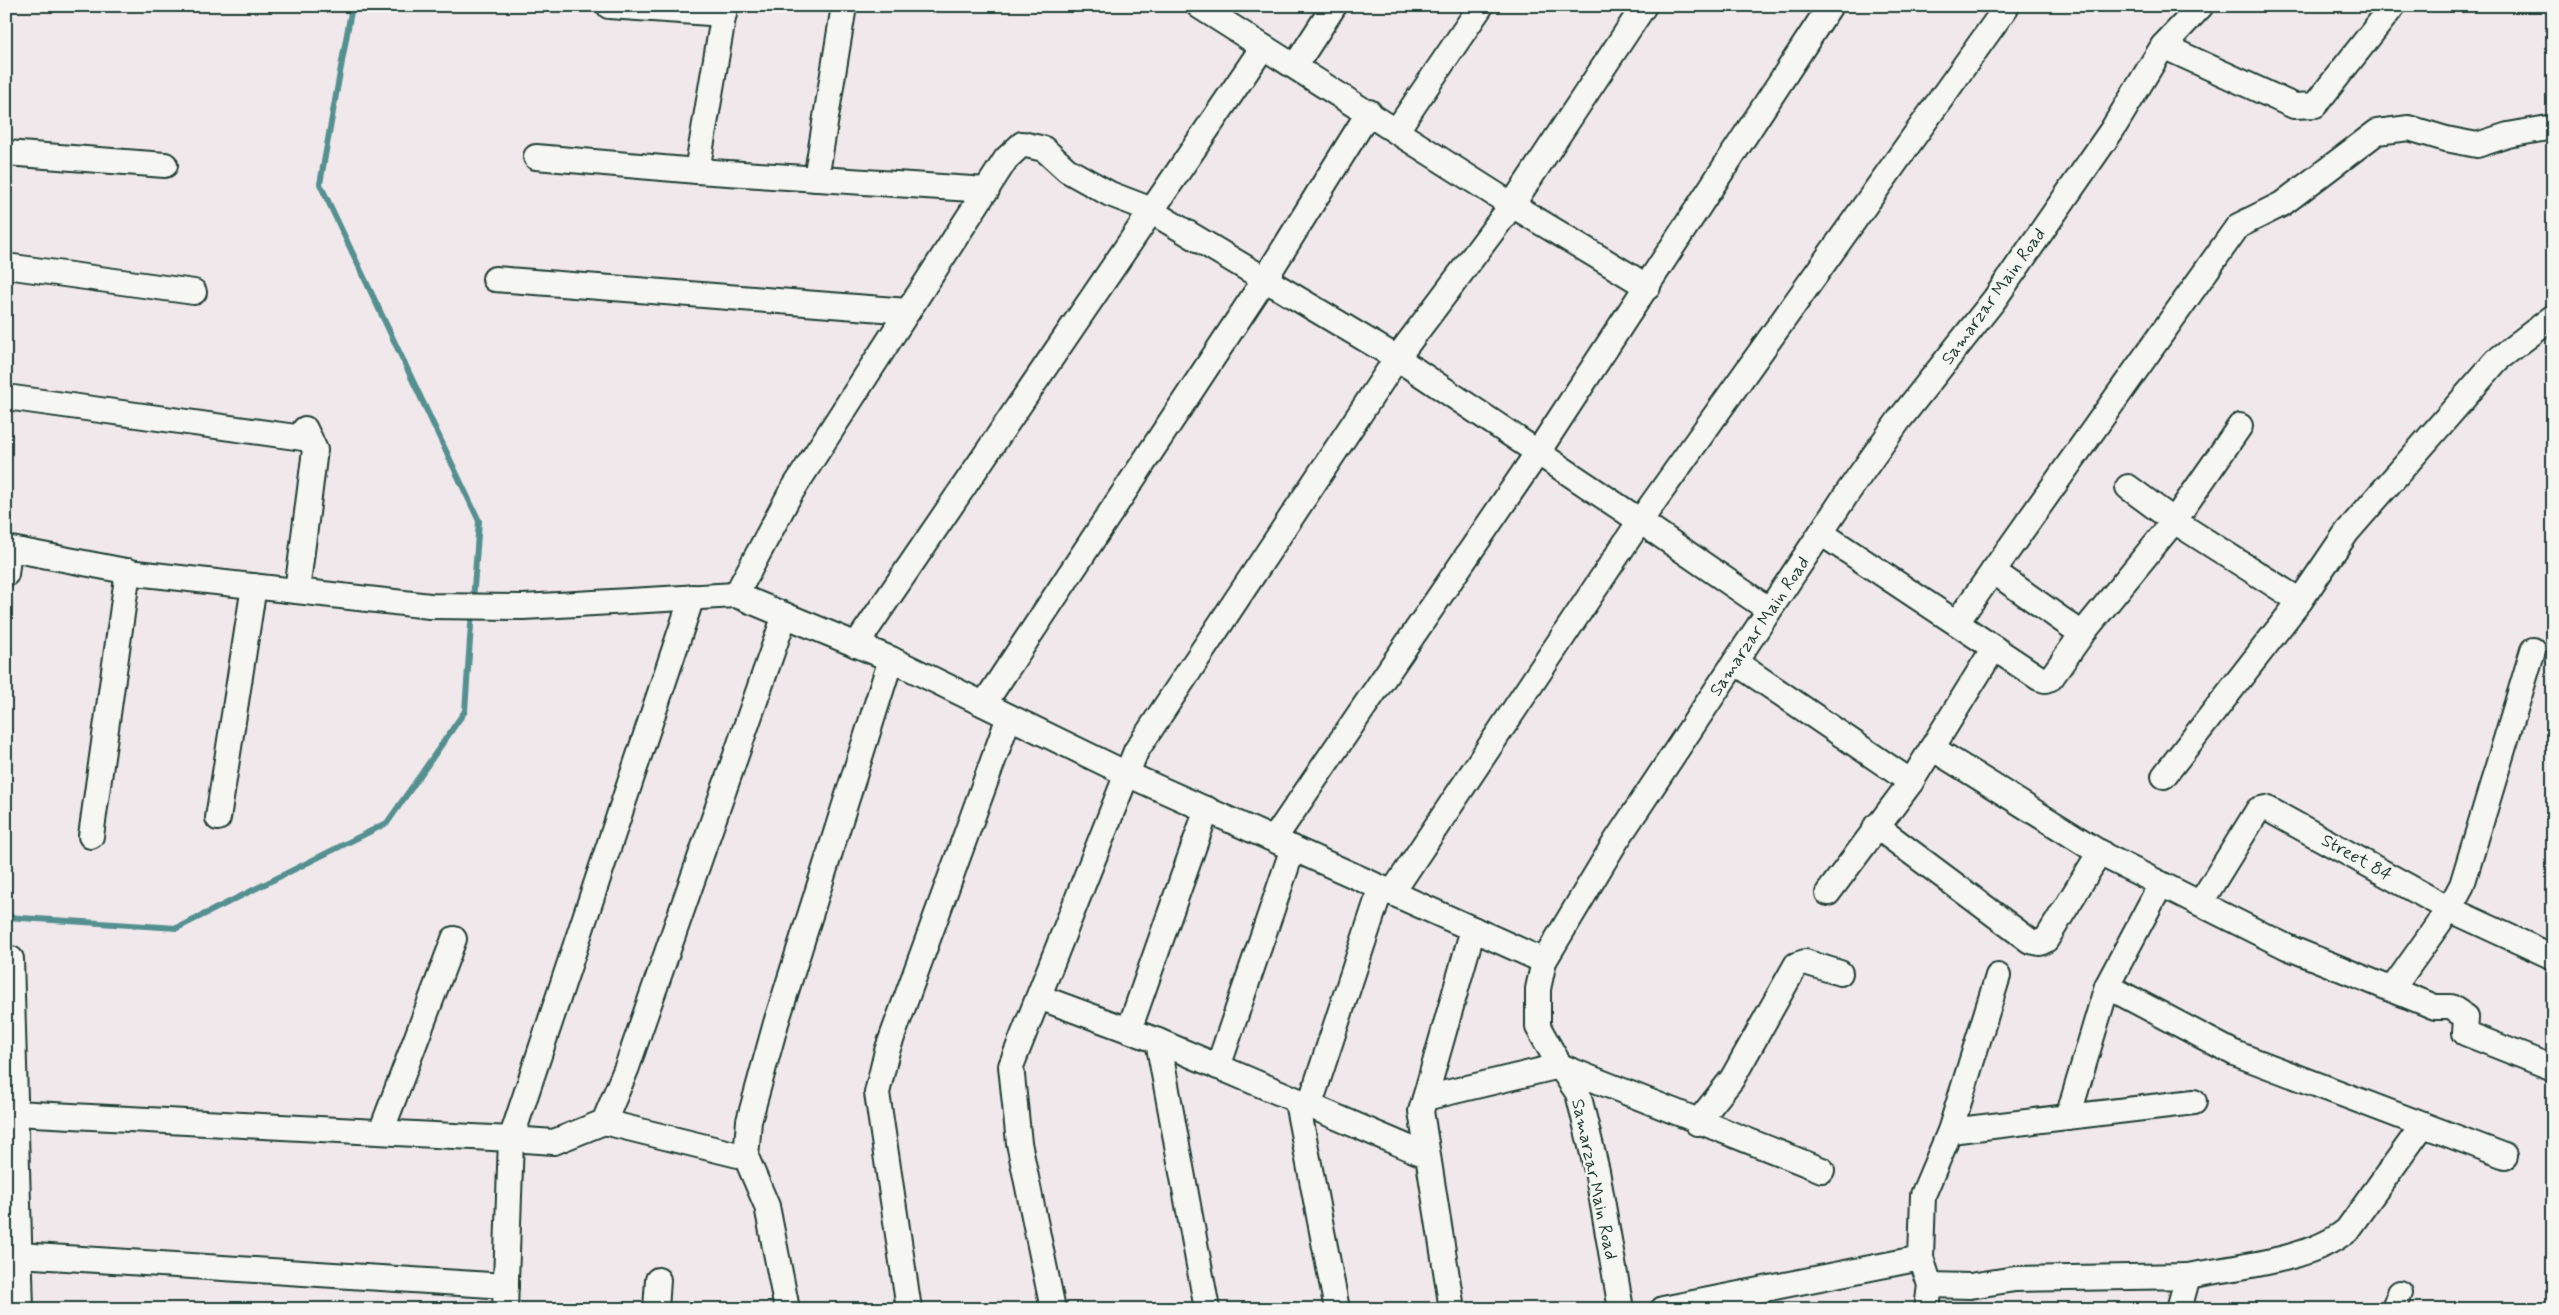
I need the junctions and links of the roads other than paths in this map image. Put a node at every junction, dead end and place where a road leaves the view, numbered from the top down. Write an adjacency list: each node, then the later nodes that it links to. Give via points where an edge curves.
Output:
1 (609, 6): 11 (street)
2 (844, 6): 22 (street)
3 (1199, 6): 13 (street)
4 (1334, 6): 14 (street)
5 (1481, 6): 17 (street)
6 (1644, 6): 24 (street)
7 (1830, 6): 29 (street)
8 (2007, 6): 38 (street)
9 (2201, 6): 12 (street, Samarzar Main Road)
10 (2393, 6): 12 (street, via 2315,105 2294,106)
11 (725, 10): 21 (street)
12 (2163, 46): 40 (street, Samarzar Main Road, via 2112,130 1994,300 1899,420)
13 (1263, 47): 14 (street); 25 (street)
14 (1295, 66): 15 (street)
15 (1368, 112): 17 (street); 28 (street)
16 (2553, 127): 43 (street, via 2508,135 2477,145 2409,128 2377,132 2282,204 2238,226)
17 (1397, 130): 24 (street)
18 (6, 153): 20 (street)
19 (536, 157): 21 (street)
20 (165, 165)
21 (697, 171): 22 (street)
22 (816, 179): 23 (street)
23 (987, 190): 25 (street, via 1006,159 1022,144 1044,149 1067,170); 31 (street)
24 (1512, 205): 29 (street); 33 (street)
25 (1152, 212): 28 (street); 54 (street)
26 (6, 266): 30 (street)
27 (495, 278): 31 (street)
28 (1265, 279): 33 (street); 59 (street)
29 (1648, 287): 36 (street)
30 (194, 292)
31 (908, 311): 47 (street, via 790,494)
32 (2553, 317): 49 (street, via 2496,360 2347,532)
33 (1397, 358): 36 (street); 62 (street, via 1136,751)
34 (6, 397): 46 (street, via 308,434 315,450)
35 (2240, 426): 39 (street)
36 (1538, 452): 38 (street); 69 (street)
37 (2128, 487): 39 (street)
38 (1640, 521): 50 (street); 72 (street)
39 (2174, 521): 49 (street); 53 (street)
40 (1821, 533): 50 (street, Samarzar Main Road); 52 (street)
41 (8, 549): 42 (street); 44 (street)
42 (128, 571): 45 (street); 68 (street)
43 (1993, 571): 52 (street); 53 (street)
44 (6, 574)
45 (254, 586): 46 (street); 66 (street)
46 (296, 591): 48 (street, via 430,606 523,607)
47 (736, 596): 48 (street); 51 (street)
48 (692, 597): 101 (street)
49 (2300, 601): 63 (street)
50 (1768, 610): 58 (street, Samarzar Main Road)
51 (785, 615): 54 (street); 96 (street, via 627,1067)
52 (1957, 622): 55 (street)
53 (2082, 634): 55 (street, via 2051,678 2045,680)
54 (856, 645): 57 (street)
55 (1994, 648): 61 (street)
56 (2533, 650): 75 (street, via 2462,885)
57 (891, 660): 59 (street); 104 (street, via 776,1023 748,1121)
58 (1735, 662): 64 (street); 80 (street, Samarzar Main Road, via 1616,841)
59 (984, 704): 60 (street)
60 (1009, 716): 62 (street); 115 (street, via 887,1051 877,1093)
61 (1932, 748): 64 (street); 70 (street)
62 (1127, 774): 65 (street); 85 (street)
63 (2164, 776)
64 (1911, 782): 67 (street)
65 (1207, 809): 69 (street); 86 (street)
66 (218, 818)
67 (1876, 826): 70 (street, via 2030,941 2040,943 2046,940); 73 (street)
68 (91, 836)
69 (1283, 844): 72 (street); 89 (street)
70 (2100, 852): 71 (street)
71 (2161, 884): 74 (street); 83 (street)
72 (1386, 890): 76 (street); 93 (street)
73 (1828, 893)
74 (2201, 902): 75 (street, Street 84, via 2258,810 2266,808); 84 (street, via 2287,947)
75 (2449, 908): 78 (street, Street 84); 84 (street)
76 (1473, 929): 80 (street); 91 (street)
77 (454, 939): 100 (street)
78 (2553, 957)
79 (11, 959): 94 (street)
80 (1544, 961): 88 (street, Samarzar Main Road, via 1538,989 1538,1027)
81 (1840, 973): 97 (street, via 1805,962 1796,965 1732,1079)
82 (1998, 976): 99 (street)
83 (2107, 986): 95 (street); 98 (street, via 2234,1053)
84 (2393, 988): 90 (street, via 2435,1007 2451,1007 2466,1017 2465,1033)
85 (1039, 996): 86 (street); 116 (street, via 1011,1066 1019,1143)
86 (1129, 1030): 87 (street)
87 (1158, 1041): 89 (street); 117 (street)
88 (1560, 1066): 91 (street); 97 (street); 120 (street, Samarzar Main Road, via 1578,1092 1597,1171)
89 (1218, 1067): 93 (street)
90 (2553, 1068)
91 (1425, 1098): 102 (street, via 1421,1111)
92 (2194, 1102): 95 (street)
93 (1303, 1104): 102 (street); 118 (street)
94 (15, 1113): 100 (street); 106 (street)
95 (2068, 1116): 99 (street)
96 (604, 1122): 101 (street, via 554,1142); 104 (street)
97 (1697, 1123): 105 (street)
98 (2424, 1125): 103 (street); 108 (street, via 2347,1230 2336,1239 2304,1253)
99 (1950, 1131): 107 (street, via 1923,1195)
100 (381, 1132): 101 (street)
101 (511, 1139): 111 (street)
102 (1428, 1156): 119 (street)
103 (2505, 1156)
104 (746, 1158): 114 (street, via 767,1206)
105 (1822, 1170)
106 (19, 1255): 111 (street); 112 (street)
107 (1921, 1258): 110 (street); 121 (street)
108 (2188, 1276): 110 (street); 123 (street)
109 (658, 1280): 113 (street)
110 (1930, 1285): 122 (street)
111 (505, 1297)
112 (21, 1309)
113 (656, 1309)
114 (787, 1309)
115 (909, 1309)
116 (1053, 1309)
117 (1206, 1309)
118 (1337, 1309)
119 (1452, 1309)
120 (1621, 1309)
121 (1663, 1309)
122 (1927, 1309)
123 (2179, 1309)

